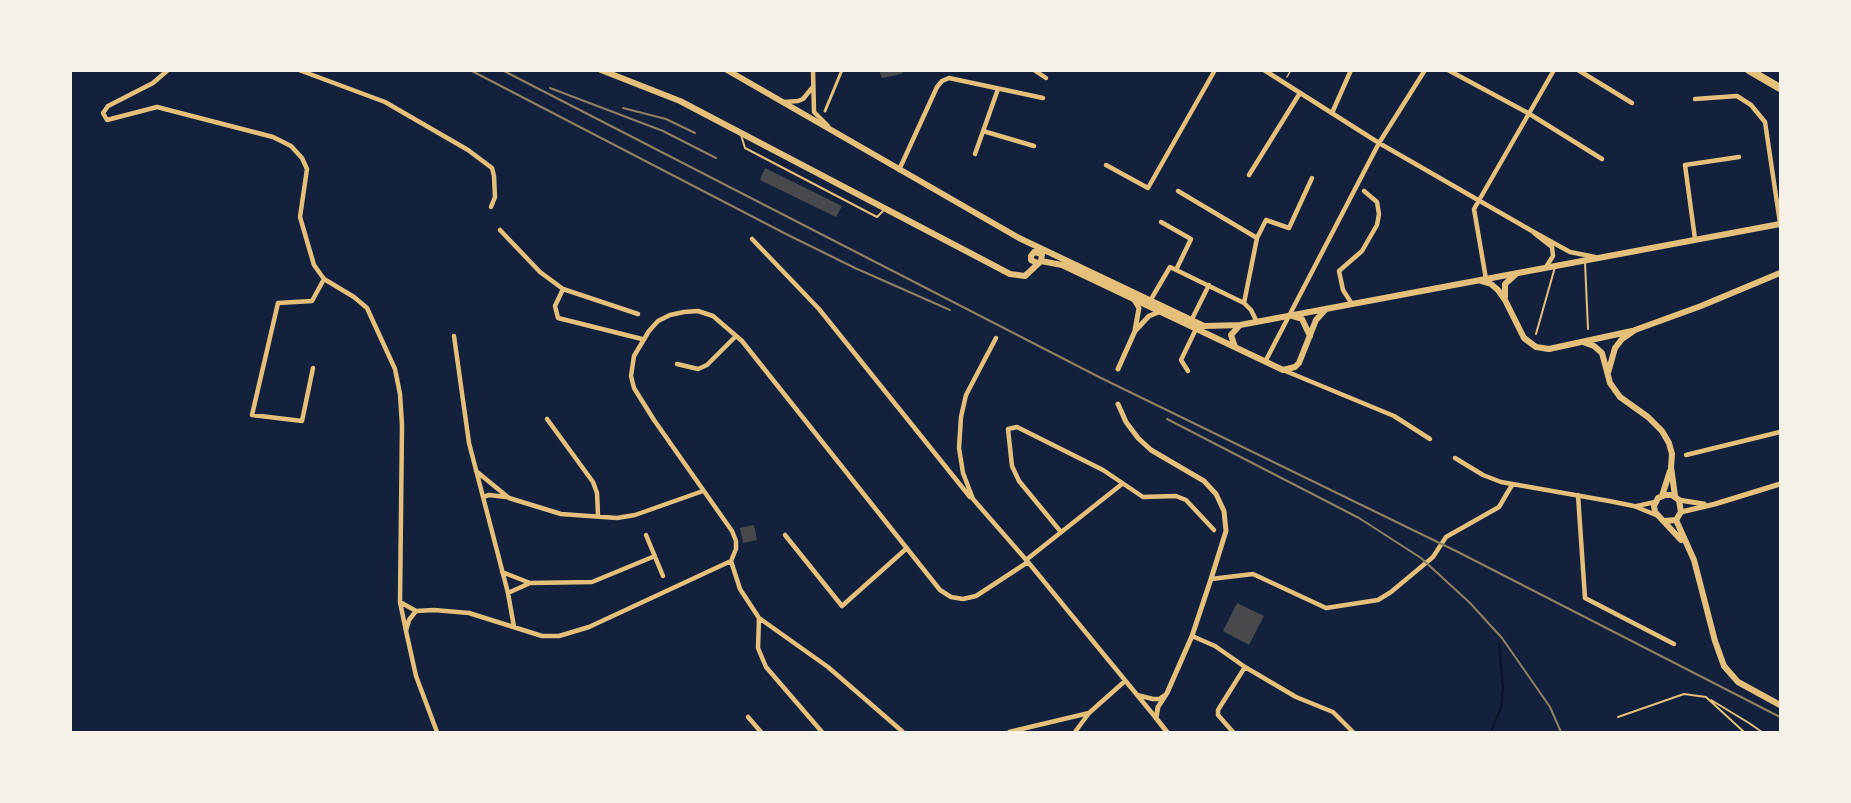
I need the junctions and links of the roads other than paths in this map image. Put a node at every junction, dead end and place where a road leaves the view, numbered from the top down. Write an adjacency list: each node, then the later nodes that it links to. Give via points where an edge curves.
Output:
1 (168, 70): 62 (street, via 153,83 108,106 106,120 157,107 273,137 291,146 307,169 300,217 314,265)
2 (299, 70): 43 (street, via 385,102 468,150 492,168 495,197)
3 (602, 70): 29 (main road, via 680,101)
4 (727, 70): 23 (main road)
5 (813, 70): 17 (street)
6 (842, 70): 25 (street)
7 (1034, 70): 16 (street)
8 (1215, 70): 36 (street, via 1148,188)
9 (1264, 70): 20 (street)
10 (1351, 70): 26 (street)
11 (1425, 70): 31 (street)
12 (1448, 70): 27 (street)
13 (1554, 70): 27 (street)
14 (1578, 70): 24 (street)
15 (1749, 70): 18 (highway)
16 (1046, 78)
17 (813, 85): 23 (street, via 803,99); 30 (street, via 814,112)
18 (1780, 88)
19 (998, 89): 21 (street); 28 (street); 37 (street, via 950,78 942,81)
20 (1300, 93): 26 (street); 38 (street)
21 (1043, 99)
22 (1695, 99): 46 (street, via 1737,96 1765,122)
23 (780, 102): 30 (main road)
24 (1632, 103)
25 (825, 111)
26 (1332, 113): 31 (street)
27 (1528, 113): 35 (street); 42 (street)
28 (983, 130): 32 (street); 33 (street)
29 (740, 132): 44 (main road); 44 (lane, via 745,148 877,217)
30 (847, 140): 37 (main road)
31 (1379, 143): 42 (street); 75 (street)
32 (1034, 147)
33 (975, 154)
34 (1739, 157): 52 (street, via 1685,165)
35 (1602, 159)
36 (1106, 165)
37 (899, 170): 49 (main road)
38 (1250, 175)
39 (1312, 178): 50 (street, via 1289,228 1266,220)
40 (1178, 191): 50 (street)
41 (1364, 191): 71 (street, via 1377,202 1379,214 1362,251 1339,271 1343,290)
42 (1479, 200): 48 (street); 63 (street, via 1474,215)
43 (490, 207)
44 (885, 208): 54 (main road, via 1010,274 1025,276)
45 (1161, 222): 59 (street, via 1191,239)
46 (1779, 225): 52 (main road)
47 (500, 230): 66 (street)
48 (1532, 231): 53 (street, via 1579,255); 58 (street, via 1552,248 1553,256)
49 (1019, 238): 54 (main road); 55 (main road)
50 (1257, 238): 70 (street)
51 (752, 239): 117 (street, via 819,309)
52 (1695, 239): 53 (main road)
53 (1612, 256): 56 (main road)
54 (1039, 258): 55 (main road); 67 (main road)
55 (1061, 259): 69 (main road)
56 (1585, 262): 57 (main road); 80 (lane)
57 (1555, 267): 58 (main road); 83 (lane)
58 (1545, 268): 60 (main road)
59 (1176, 270): 65 (street); 69 (street, via 1170,267)
60 (1520, 272): 63 (main road); 68 (main road, via 1505,284)
61 (1780, 273): 81 (main road)
62 (324, 279): 94 (street, via 312,302 278,303 252,415 302,421); 140 (street, via 367,308 395,369 402,425)
63 (1486, 279): 64 (main road)
64 (1477, 280): 68 (main road, via 1491,284); 71 (main road)
65 (1209, 285): 70 (street); 76 (street)
66 (562, 289): 74 (street); 88 (street, via 555,306 558,318)
67 (1134, 300): 73 (main road); 82 (street, via 1139,313)
68 (1505, 300): 89 (main road, via 1524,338 1532,345 1545,349)
69 (1150, 301): 76 (main road)
70 (1244, 303): 77 (street)
71 (1352, 304): 72 (main road)
72 (1326, 309): 75 (main road); 86 (main road, via 1316,320)
73 (1159, 312): 79 (main road); 82 (street, via 1149,316)
74 (638, 314)
75 (1289, 316): 77 (main road); 86 (main road, via 1302,319); 91 (street)
76 (1191, 321): 78 (main road, via 1214,327)
77 (1257, 322): 78 (main road)
78 (1240, 325): 90 (main road, via 1231,335)
79 (1196, 329): 90 (main road); 97 (street, via 1181,360)
80 (1588, 329)
81 (1635, 330): 89 (main road); 98 (main road, via 1615,348)
82 (1135, 331): 95 (street)
83 (1536, 334)
84 (454, 336): 107 (street)
85 (736, 336): 88 (street, via 713,316 698,311 658,321); 93 (street, via 707,365 698,369); 130 (street)
86 (1310, 337): 92 (main road)
87 (996, 338): 117 (street, via 966,395 961,417 959,448)
88 (642, 339): 111 (street, via 632,366 634,388)
89 (1582, 342): 98 (main road, via 1602,353)
90 (1235, 347): 91 (main road)
91 (1266, 362): 96 (main road)
92 (1299, 363): 96 (main road); 99 (street)
93 (676, 364)
94 (313, 368)
95 (1118, 369)
96 (1283, 370): 99 (street)
97 (1188, 371)
98 (1608, 373): 106 (main road, via 1620,397 1662,431 1672,454)
99 (1302, 377): 103 (street, via 1394,416)
100 (1119, 404): 137 (street, via 1138,438 1204,481 1216,494 1224,511 1226,531)
101 (547, 419): 122 (street, via 593,482)
102 (1780, 432): 104 (street)
103 (1430, 439)
104 (1686, 455)
105 (1455, 458): 110 (street, via 1483,475)
106 (1671, 467): 113 (main road); 116 (main road)
107 (476, 470): 114 (street); 115 (street)
108 (1122, 484): 126 (street, via 1143,497 1176,496 1186,500); 127 (street); 127 (street, via 1103,470 1017,427 1008,429 1012,465 1019,481)
109 (1780, 484): 119 (street)
110 (1512, 485): 112 (street); 137 (street, via 1499,507 1446,537 1433,557 1378,600 1326,608 1253,574)
111 (703, 491): 122 (street, via 635,515); 133 (street, via 736,541)
112 (1578, 495): 120 (street); 146 (street, via 1586,598)
113 (1662, 496): 116 (main road); 118 (main road)
114 (483, 497): 115 (street); 135 (street)
115 (509, 498): 122 (street, via 561,513)
116 (1677, 498): 119 (street, via 1693,504); 121 (main road)
117 (973, 499): 134 (street)
118 (1655, 502): 120 (street); 123 (main road)
119 (1715, 504): 121 (street)
120 (1634, 506): 123 (street)
121 (1681, 512): 124 (main road)
122 (598, 515)
123 (1656, 516): 125 (main road)
124 (1676, 520): 125 (main road); 131 (main road)
125 (1664, 521): 131 (main road)
126 (1214, 530)
127 (1061, 532): 134 (street)
128 (646, 534): 132 (street)
129 (785, 536): 130 (street, via 842,606)
130 (907, 548): 134 (street, via 940,590 963,599 976,596)
131 (1689, 549): 152 (main road, via 1720,658 1733,678)
132 (655, 556): 136 (street); 138 (street, via 592,582)
133 (731, 561): 142 (street, via 740,589); 143 (street, via 573,633 542,636)
134 (1027, 561): 148 (street)
135 (502, 572): 138 (street); 139 (street)
136 (663, 576)
137 (1211, 579): 145 (street)
138 (530, 583): 139 (street)
139 (508, 593): 143 (street)
140 (399, 602): 141 (street); 144 (street)
141 (416, 611): 143 (street, via 469,613); 144 (street)
142 (759, 618): 159 (street, via 758,648 766,667); 160 (street, via 828,666)
143 (514, 627)
144 (406, 632): 157 (street, via 416,676)
145 (1192, 636): 147 (street); 149 (street)
146 (1674, 644)
147 (1245, 667): 164 (street, via 1218,710); 165 (street, via 1296,697 1333,712)
148 (1125, 681): 150 (street); 153 (street)
149 (1167, 693): 150 (street, via 1159,699); 156 (street)
150 (1136, 695): 156 (street)
151 (1706, 697): 155 (lane, via 1684,694); 166 (lane); 167 (lane)
152 (1780, 705)
153 (1089, 713): 161 (street); 162 (street)
154 (748, 717): 158 (street)
155 (1618, 717)
156 (1156, 718): 163 (street)
157 (437, 732)
158 (761, 732)
159 (822, 732)
160 (903, 732)
161 (1009, 732)
162 (1075, 732)
163 (1167, 732)
164 (1233, 732)
165 (1353, 732)
166 (1744, 732)
167 (1762, 732)

